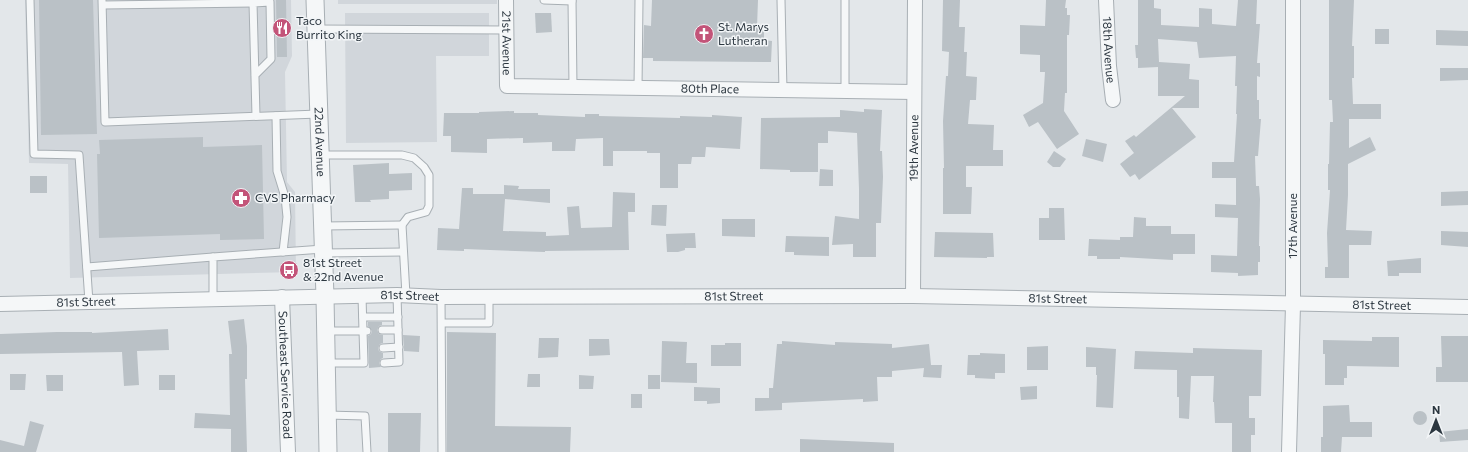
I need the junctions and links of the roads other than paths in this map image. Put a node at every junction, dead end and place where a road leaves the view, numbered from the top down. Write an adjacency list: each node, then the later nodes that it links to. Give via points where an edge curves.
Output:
1 (30, 0): 35 (lane, via 34,154 79,155)
2 (315, 0): 15 (street, 22nd Avenue)
3 (506, 0): 16 (street, 21st Avenue)
4 (544, 0): 5 (lane)
5 (572, 0): 19 (lane)
6 (639, 0): 20 (lane)
7 (781, 0): 21 (lane)
8 (845, 0): 22 (lane)
9 (914, 0): 23 (street, 19th Avenue)
10 (1106, 0): 24 (street, 18th Avenue)
11 (1293, 0): 46 (street, 17th Avenue)
12 (253, 1): 14 (lane); 17 (lane); 17 (lane, via 270,2 272,59)
13 (102, 2): 14 (lane); 26 (lane, via 105,122)
14 (218, 2)
15 (316, 29): 16 (lane); 25 (street, 22nd Avenue)
16 (506, 30): 18 (street, 21st Avenue)
17 (255, 75): 26 (lane)
18 (507, 86): 19 (street, 80th Place)
19 (573, 87): 20 (street, 80th Place)
20 (638, 88): 21 (street, 80th Place)
21 (783, 90): 22 (street, 80th Place)
22 (845, 91): 23 (street, 80th Place)
23 (914, 92): 41 (street, 19th Avenue)
24 (1113, 100)
25 (319, 114): 27 (lane); 28 (street, 22nd Avenue)
26 (256, 116): 27 (lane)
27 (276, 116): 32 (lane, via 277,171 285,197 287,216)
28 (320, 156): 29 (lane, via 402,155 414,158 429,175 429,206 426,212 408,217); 30 (street, 22nd Avenue)
29 (402, 225): 30 (lane); 33 (lane)
30 (322, 226): 31 (street, 22nd Avenue)
31 (323, 251): 32 (lane); 33 (lane); 37 (street, 22nd Avenue)
32 (283, 252): 34 (lane)
33 (403, 252): 36 (lane)
34 (213, 257): 35 (lane); 43 (lane)
35 (87, 267): 44 (lane)
36 (401, 295): 38 (street, 81st Street); 39 (street, 81st Street); 48 (lane)
37 (325, 296): 38 (street, 81st Street); 42 (street, 81st Street); 53 (street, 22nd Avenue)
38 (362, 296): 49 (lane)
39 (441, 296): 40 (street, 81st Street); 50 (lane)
40 (489, 296): 41 (street, 81st Street); 50 (lane, via 489,323)
41 (913, 296): 46 (street, 81st Street)
42 (282, 297): 43 (street, 81st Street); 60 (street, Southeast Service Road)
43 (212, 299): 44 (street, 81st Street)
44 (89, 302): 45 (street, 81st Street)
45 (0, 304)
46 (1293, 305): 47 (street, 81st Street); 64 (street, 17th Avenue)
47 (1468, 307)
48 (398, 317): 49 (lane); 52 (lane)
49 (363, 318): 54 (lane)
50 (442, 323): 63 (lane)
51 (382, 330): 52 (lane)
52 (398, 330): 55 (lane)
53 (326, 331): 54 (lane); 58 (street, 22nd Avenue)
54 (365, 331): 58 (lane, via 366,363)
55 (399, 347): 56 (lane); 57 (lane, via 399,362)
56 (383, 348)
57 (384, 363)
58 (326, 364): 59 (street, 22nd Avenue)
59 (327, 415): 61 (street, 22nd Avenue); 62 (lane, via 365,416)
60 (288, 452)
61 (328, 452)
62 (367, 452)
63 (442, 452)
64 (1289, 452)

